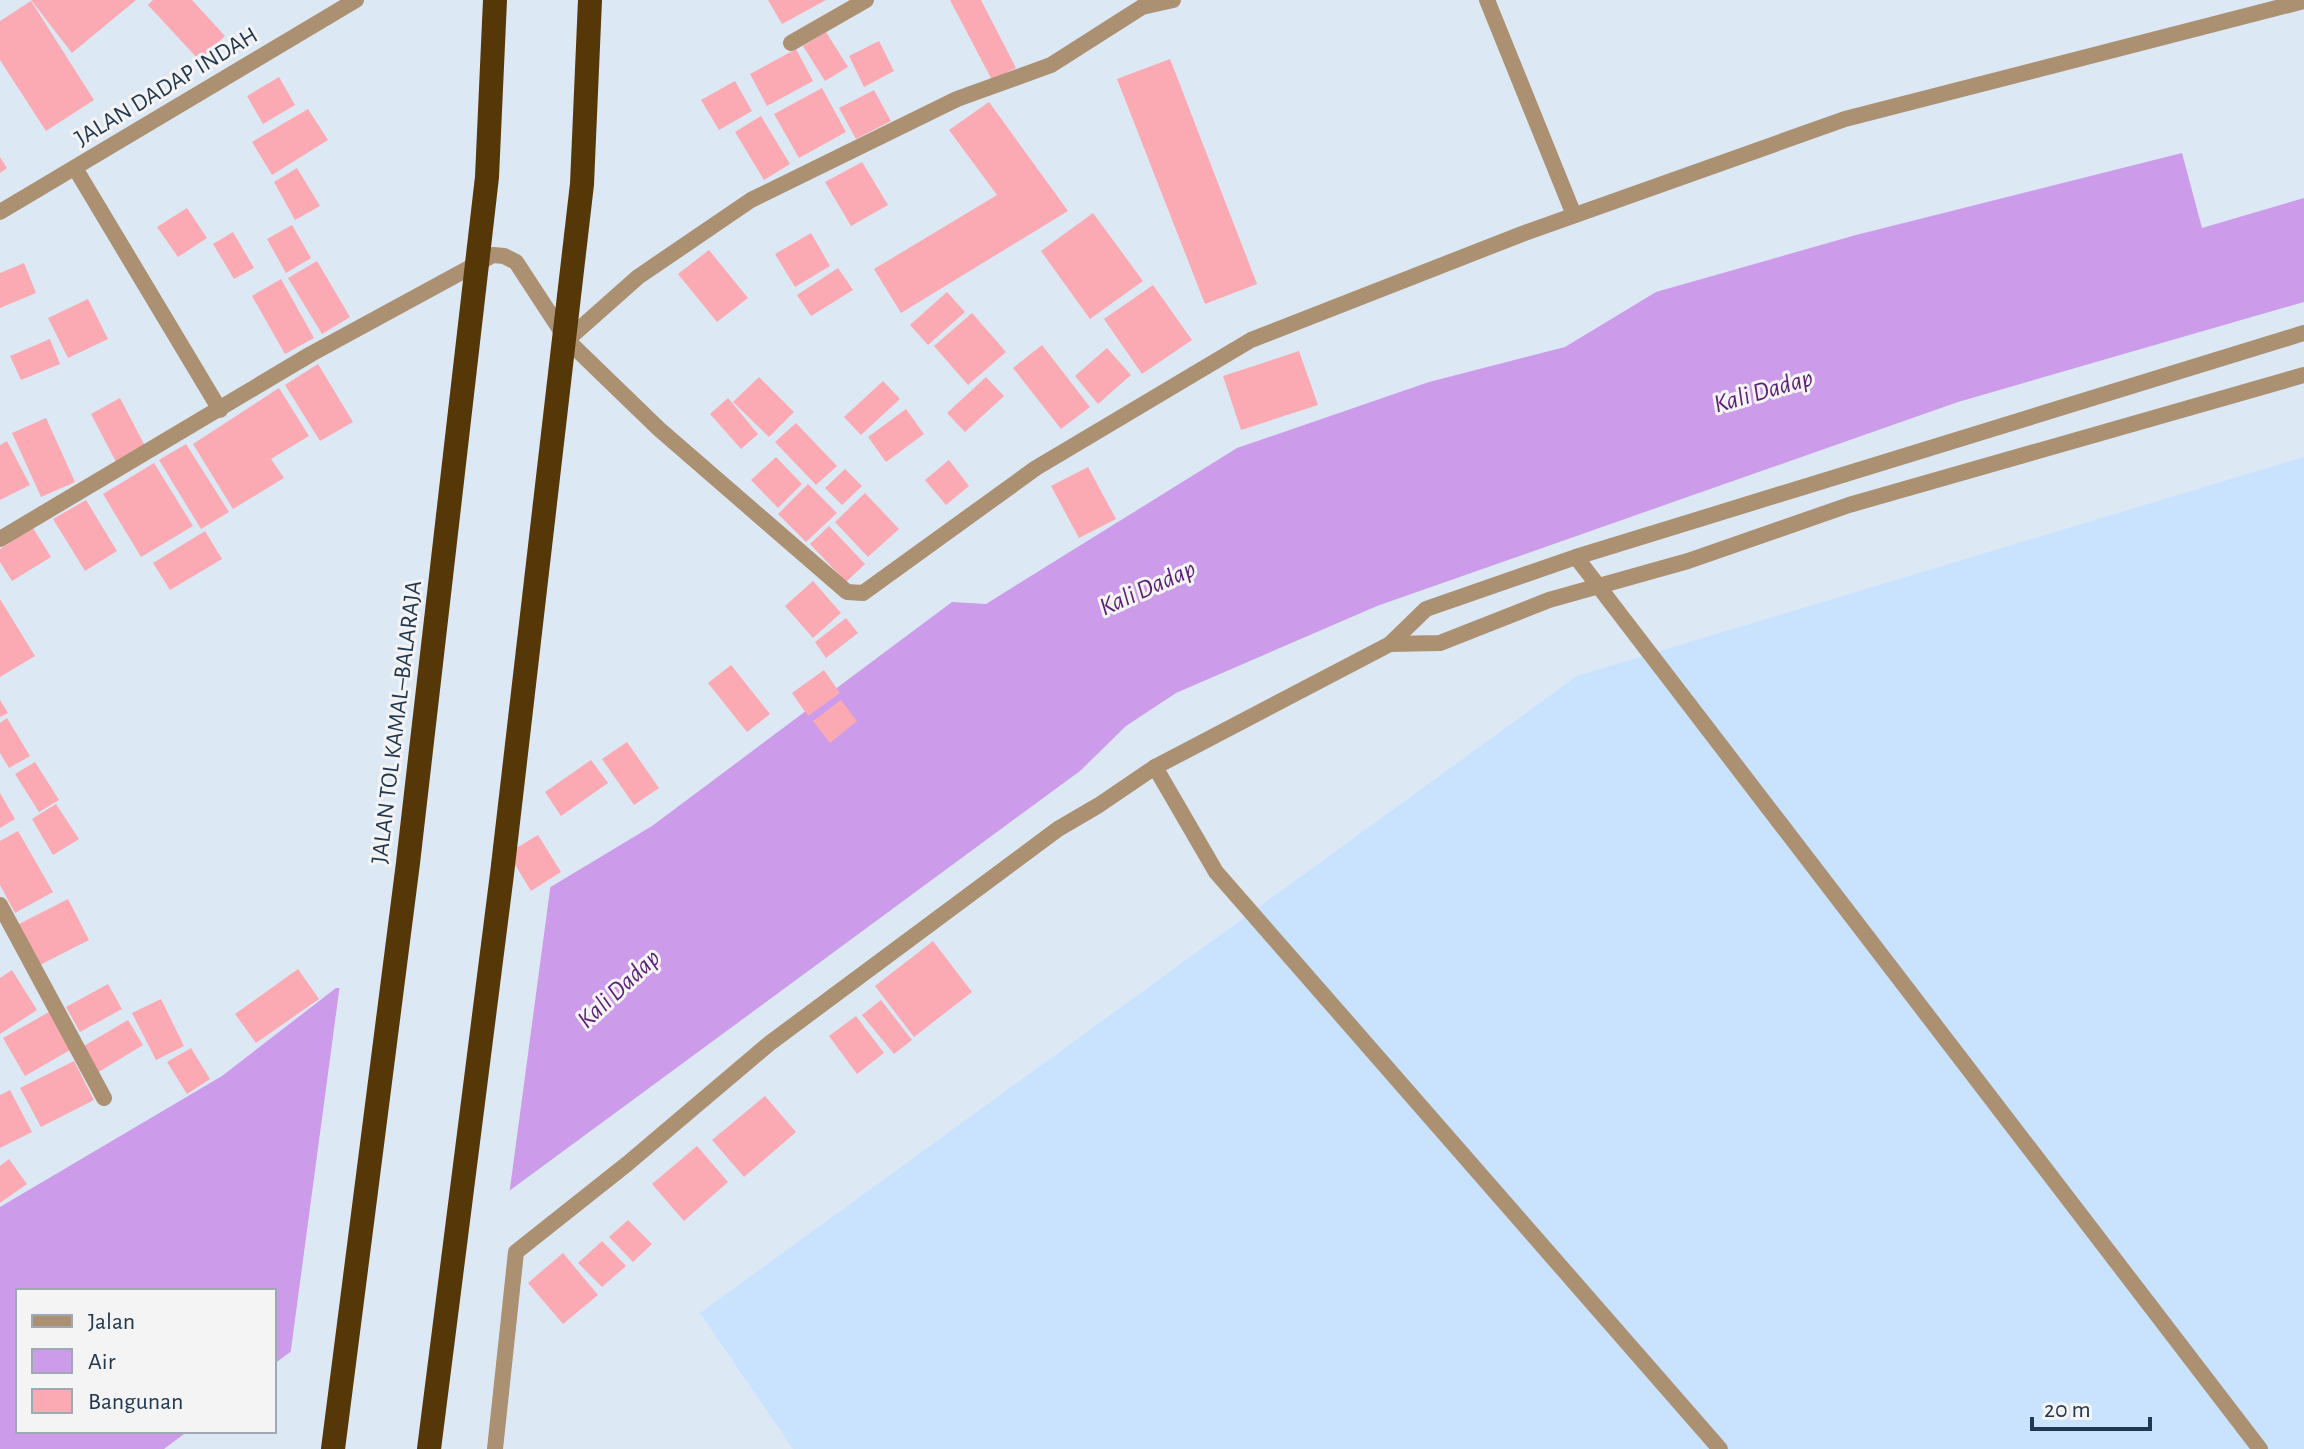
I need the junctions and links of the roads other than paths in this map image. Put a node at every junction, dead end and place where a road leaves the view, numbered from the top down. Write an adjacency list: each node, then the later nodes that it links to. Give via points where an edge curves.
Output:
1 (356, 0): 9 (street, JALAN DADAP INDAH)
2 (495, 0): 23 (highway, JALAN TOL KAMAL–BALARAJA, via 487,177 408,863)
3 (590, 0): 24 (highway, via 582,184)
4 (866, 0): 8 (street)
5 (1173, 0): 13 (street, via 1142,7 1051,65 957,99 751,200 638,277)
6 (1487, 0): 11 (street)
7 (2304, 1): 11 (street, via 1845,119)
8 (791, 43)
9 (75, 168): 10 (street, JALAN DADAP INDAH); 15 (street)
10 (0, 212)
11 (1574, 215): 13 (street, via 1251,340 1036,468 863,593 847,592 659,429)
12 (2304, 333): 17 (street)
13 (567, 340): 15 (street, via 516,262 493,255)
14 (2304, 375): 18 (street, via 1849,505)
15 (220, 410): 16 (street)
16 (0, 539)
17 (1576, 557): 18 (street); 19 (street, via 1426,609)
18 (1599, 586): 19 (street, via 1440,643); 27 (street)
19 (1390, 644): 20 (street)
20 (1155, 767): 25 (street, via 1058,829 770,1043 516,1252); 26 (street, via 1216,872)
21 (0, 905): 22 (street)
22 (104, 1098)
23 (333, 1449)
24 (429, 1449)
25 (495, 1449)
26 (1720, 1449)
27 (2260, 1449)

